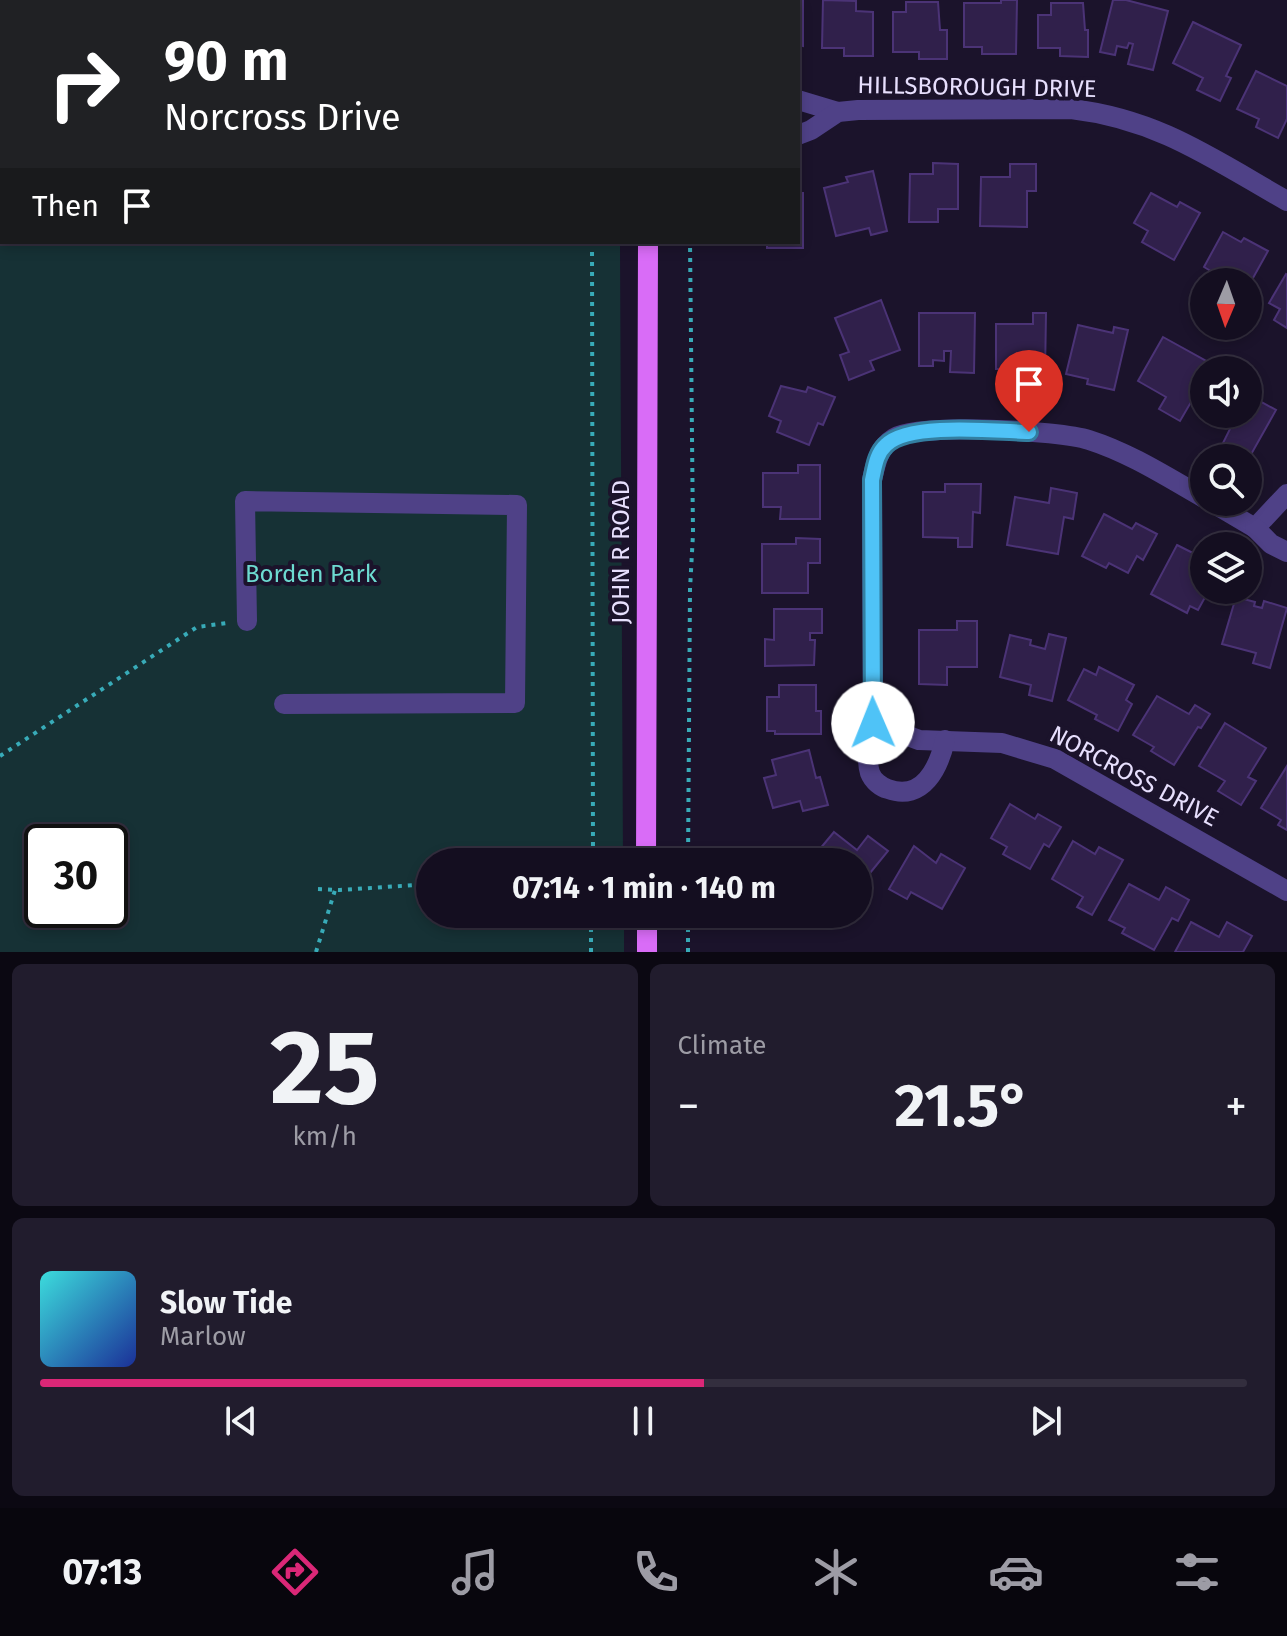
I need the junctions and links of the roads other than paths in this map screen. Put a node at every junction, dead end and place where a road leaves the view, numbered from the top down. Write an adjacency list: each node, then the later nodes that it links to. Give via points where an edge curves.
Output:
1 (800, 101): 2 (street, HILLSBOROUGH DRIVE)
2 (838, 112): 3 (street, HILLSBOROUGH DRIVE); 4 (street, HILLSBOROUGH DRIVE, via 1103,113 1160,130)
3 (800, 134)
4 (1287, 201)
5 (648, 244): 15 (main road, JOHN R ROAD)
6 (1190, 490): 13 (street, via 1086,439 983,431 924,431 896,437 883,447 872,480)
7 (1287, 494): 9 (street)
8 (1235, 516): 9 (street)
9 (1255, 528): 10 (street)
10 (1287, 552)
11 (247, 621): 12 (street, via 245,501 517,505 515,703)
12 (284, 704)
13 (873, 723): 14 (street, NORCROSS DRIVE, via 919,740); 14 (street, via 870,772 892,791 923,785 941,760)
14 (945, 740): 16 (street, NORCROSS DRIVE, via 1002,743 1055,759)
15 (646, 848)
16 (1287, 891)
17 (647, 928): 18 (main road)
18 (647, 952)

